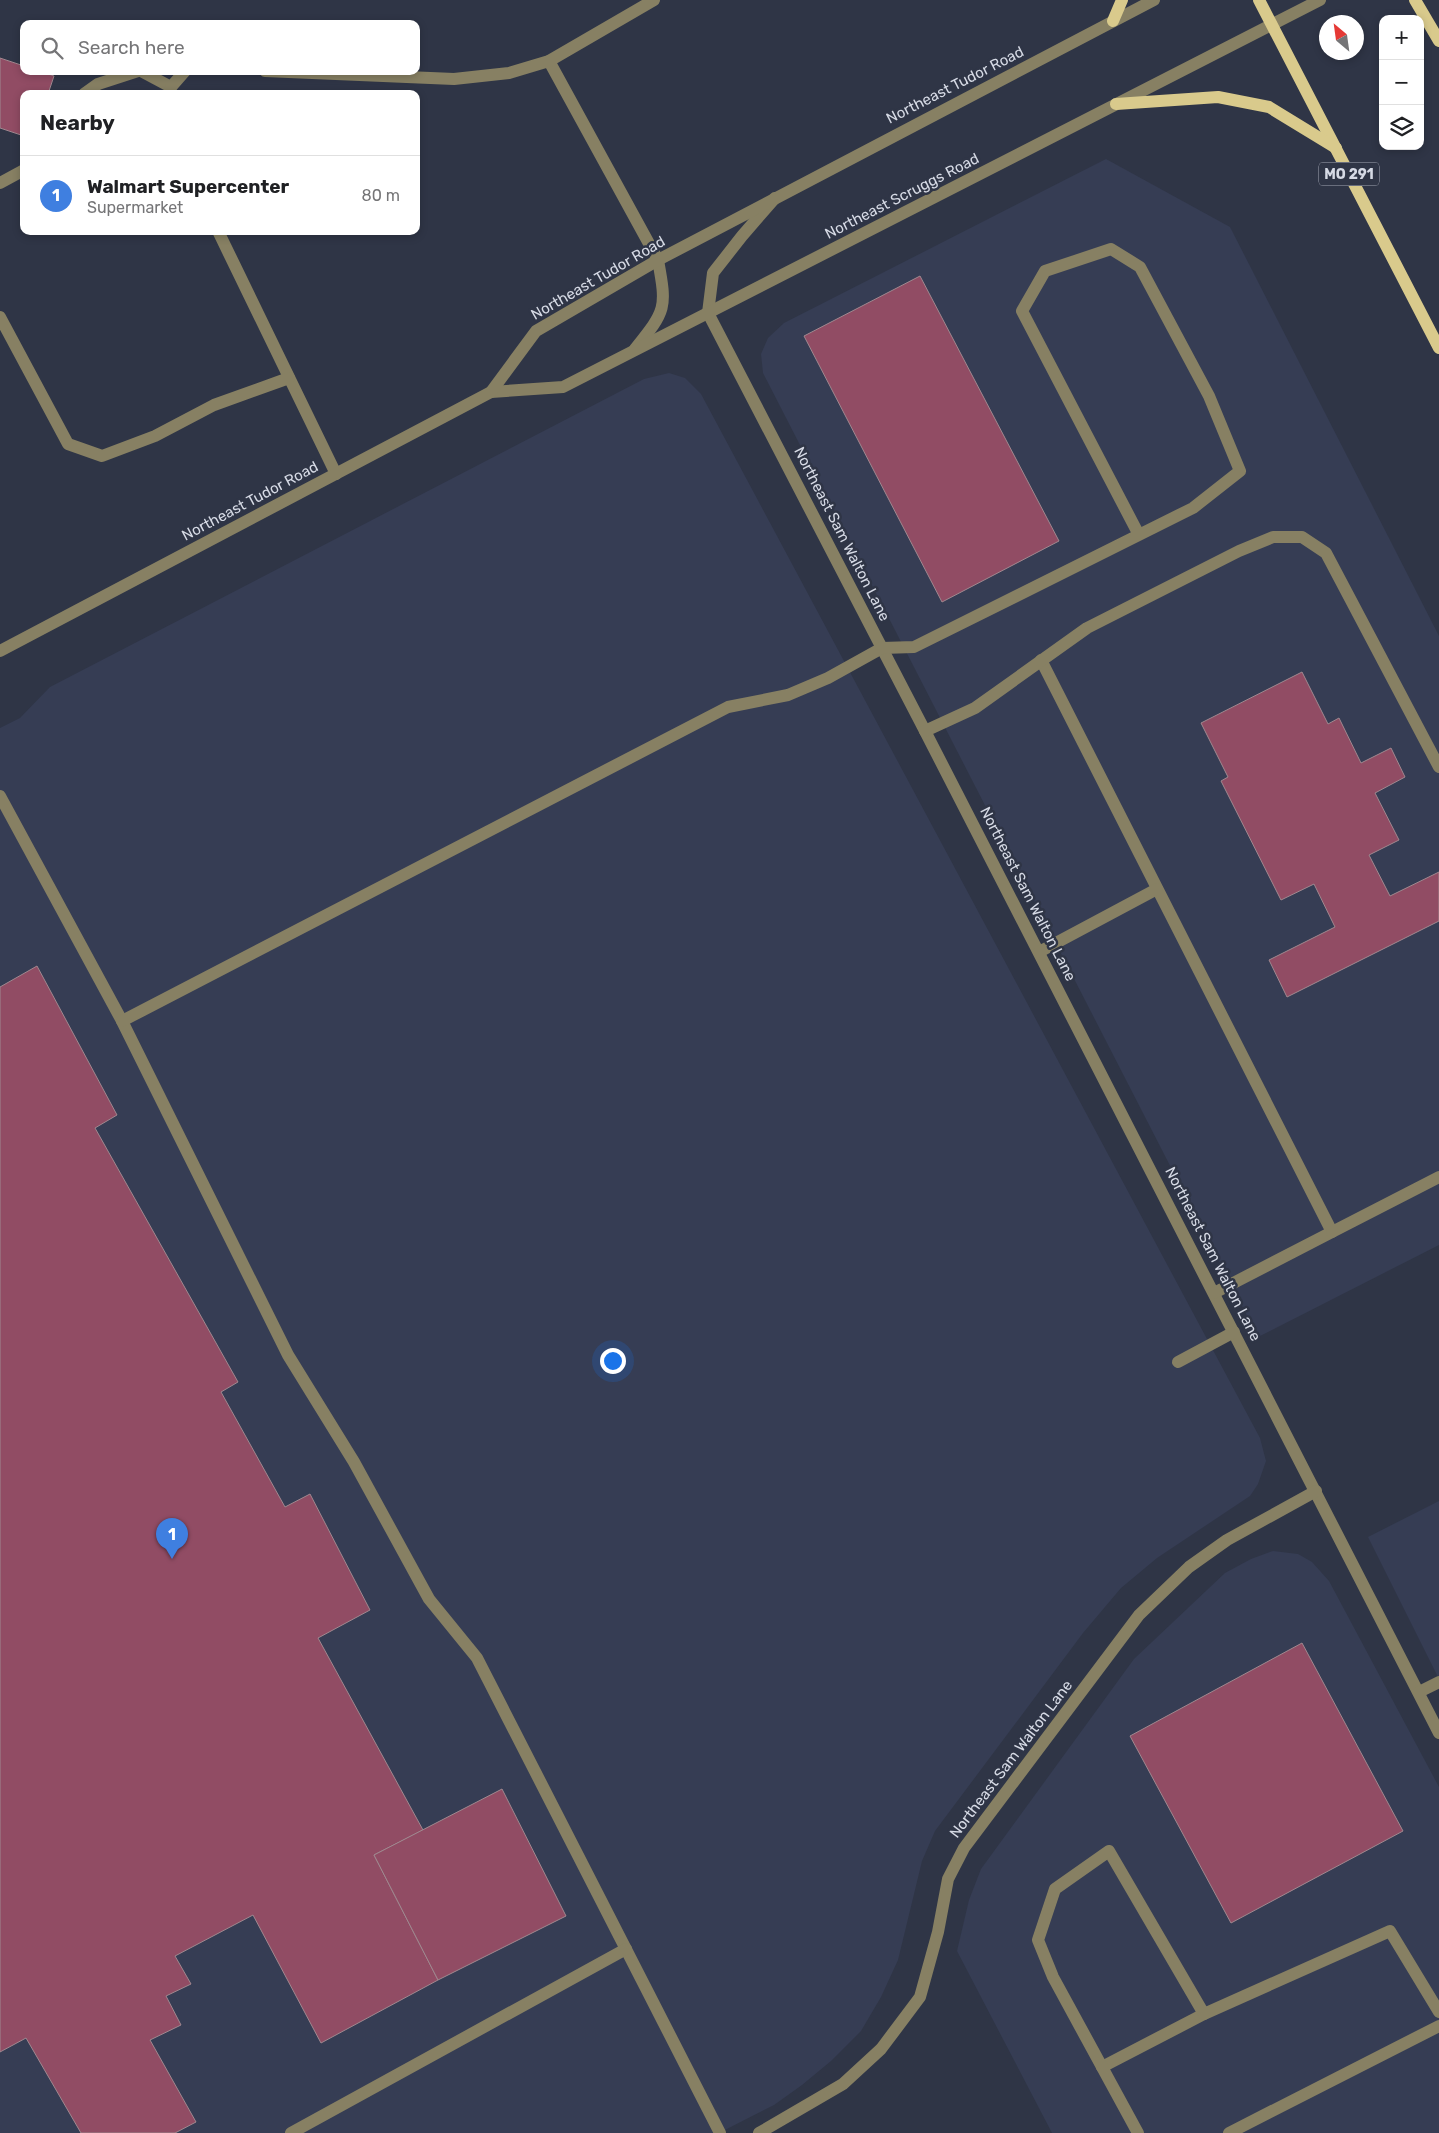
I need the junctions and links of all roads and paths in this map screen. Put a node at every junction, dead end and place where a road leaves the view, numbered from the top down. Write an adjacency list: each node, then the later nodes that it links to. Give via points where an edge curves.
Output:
1 (654, 0): 10 (street)
2 (1122, 0): 7 (main road)
3 (1154, 0): 7 (street, Northeast Tudor Road)
4 (1259, 0): 8 (main road, MO 291)
5 (1320, 0): 8 (street, Northeast Scruggs Road)
6 (1415, 0): 9 (main road)
7 (1113, 21): 21 (street, Northeast Tudor Road)
8 (1272, 24): 17 (street, Northeast Scruggs Road); 18 (main road, MO 291)
9 (1439, 41)
10 (549, 61): 14 (street, via 509,73 454,79); 23 (street)
11 (126, 75): 15 (street)
12 (146, 75): 16 (street)
13 (182, 75): 16 (street)
14 (360, 75)
15 (90, 90)
16 (171, 90)
17 (1116, 104): 18 (main road, via 1218,97 1269,107); 24 (street, Northeast Scruggs Road)
18 (1336, 149): 26 (main road, MO 291)
19 (20, 172): 20 (street)
20 (0, 183)
21 (775, 198): 23 (street, Northeast Tudor Road); 24 (street, via 713,274)
22 (220, 235): 28 (street)
23 (658, 260): 27 (street, via 664,297 658,319); 29 (street, Northeast Tudor Road, via 536,331)
24 (708, 313): 27 (street, Northeast Scruggs Road); 32 (street, Northeast Sam Walton Lane)
25 (0, 317): 28 (street, via 68,444 102,456 155,436 214,405)
26 (1439, 348)
27 (631, 353): 29 (street, Northeast Scruggs Road, via 563,388)
28 (289, 378): 30 (street)
29 (491, 392): 30 (street, Northeast Tudor Road)
30 (336, 474): 33 (street, Northeast Tudor Road)
31 (1139, 535): 31 (street, via 1192,508 1240,470 1209,396 1140,267 1111,249 1045,271 1022,311); 32 (street, via 914,647)
32 (882, 648): 35 (street, Northeast Sam Walton Lane); 40 (street, via 788,696 728,707)
33 (0, 652)
34 (1041, 660): 35 (street, via 976,708); 36 (street, via 1087,628 1239,551 1273,537 1302,537 1326,553); 38 (street)
35 (925, 730): 39 (street, Northeast Sam Walton Lane)
36 (1439, 767)
37 (0, 796): 40 (street)
38 (1157, 889): 39 (street); 42 (street)
39 (1039, 952): 43 (street, Northeast Sam Walton Lane)
40 (122, 1021): 50 (street, via 288,1355 354,1462 429,1599 477,1658)
41 (1439, 1177): 42 (street)
42 (1332, 1232): 43 (street)
43 (1214, 1293): 44 (street, Northeast Sam Walton Lane)
44 (1234, 1332): 45 (street); 46 (street, Northeast Sam Walton Lane)
45 (1178, 1362)
46 (1316, 1491): 48 (street, Northeast Sam Walton Lane); 57 (street, Northeast Sam Walton Lane, via 1227,1540 1189,1567 1140,1615 964,1848 948,1879 938,1932 920,1997 881,2049 844,2084)
47 (1439, 1682): 48 (street)
48 (1419, 1692): 49 (street, Northeast Sam Walton Lane)
49 (1439, 1733)
50 (626, 1949): 55 (street); 56 (street)
51 (1439, 2012): 52 (street, via 1390,1931)
52 (1204, 2014): 54 (street); 54 (street, via 1109,1851 1054,1889 1038,1940 1053,1977)
53 (1439, 2026): 59 (street)
54 (1102, 2067): 58 (street)
55 (291, 2133)
56 (720, 2133)
57 (759, 2133)
58 (1138, 2133)
59 (1229, 2133)

